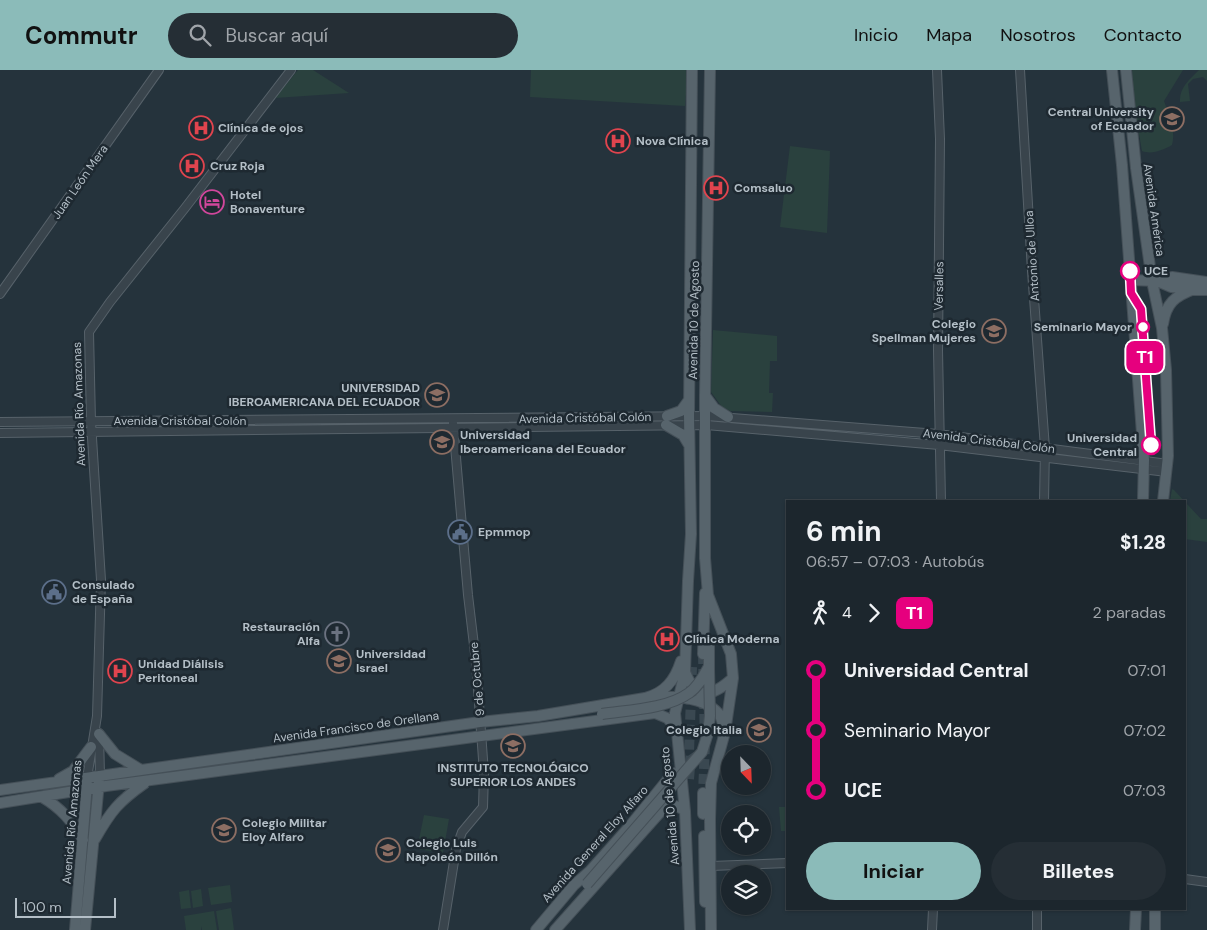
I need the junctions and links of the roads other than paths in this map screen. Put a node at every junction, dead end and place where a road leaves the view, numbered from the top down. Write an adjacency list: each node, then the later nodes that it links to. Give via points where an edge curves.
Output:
1 (159, 70): 14 (street, Juan León Mera)
2 (291, 70): 23 (street, Avenida Río Amazonas, via 89,332)
3 (692, 70): 17 (main road, Avenida 10 de Agosto)
4 (710, 70): 16 (main road, Avenida 10 de Agosto)
5 (937, 70): 27 (street, Versalles, via 940,139)
6 (1020, 70): 30 (street, Antonio de Ulloa)
7 (1112, 70): 9 (main road, Avenida América)
8 (1126, 70): 10 (main road, Avenida América, via 1136,168)
9 (1131, 280): 10 (main road); 32 (main road, Avenida América)
10 (1154, 281): 11 (main road, via 1172,278); 12 (main road, via 1171,287); 15 (main road, Avenida América)
11 (1207, 282)
12 (1194, 289): 13 (main road); 15 (main road, via 1179,294 1169,304)
13 (1207, 290)
14 (0, 294)
15 (1162, 328): 33 (main road, Avenida América)
16 (706, 396): 18 (main road, via 714,408); 21 (main road, Avenida 10 de Agosto)
17 (689, 400): 19 (main road, via 681,411); 20 (main road, Avenida 10 de Agosto)
18 (728, 417): 21 (street, Avenida Cristóbal Colón); 27 (street, Avenida Cristóbal Colón)
19 (666, 420): 20 (street, Avenida Cristóbal Colón); 24 (street, Avenida Cristóbal Colón); 29 (main road, via 683,435)
20 (689, 420): 21 (street, Avenida Cristóbal Colón); 29 (main road, Avenida 10 de Agosto)
21 (706, 420): 28 (street, Avenida Cristóbal Colón); 39 (main road, Avenida 10 de Agosto)
22 (0, 422): 23 (street, Avenida Cristóbal Colón)
23 (91, 422): 24 (street, Avenida Cristóbal Colón); 25 (street, Avenida Río Amazonas)
24 (453, 423): 25 (street, Avenida Cristóbal Colón); 52 (street, 9 de Octubre)
25 (91, 431): 26 (street, Avenida Cristóbal Colón); 50 (street, Avenida Río Amazonas, via 101,580)
26 (0, 433)
27 (938, 434): 28 (street, Versalles); 30 (street, Avenida Cristóbal Colón)
28 (938, 445): 31 (street, Avenida Cristóbal Colón); 34 (street, Versalles)
29 (689, 446): 38 (main road, Avenida 10 de Agosto)
30 (1045, 448): 31 (street, Antonio de Ulloa); 32 (street, Avenida Cristóbal Colón)
31 (1045, 457): 32 (street, Avenida Cristóbal Colón); 35 (street, Antonio de Ulloa)
32 (1144, 465): 33 (street, Avenida Cristóbal Colón); 36 (main road, Avenida América)
33 (1167, 468): 37 (main road, Avenida América)
34 (941, 500)
35 (1044, 500)
36 (1143, 500)
37 (1164, 500)
38 (690, 562): 41 (main road, Avenida 10 de Agosto); 44 (main road, Avenida 10 de Agosto)
39 (706, 570): 40 (main road, Avenida 10 de Agosto); 42 (main road, Avenida 10 de Agosto)
40 (708, 595): 43 (main road); 45 (main road, Avenida 10 de Agosto, via 731,654)
41 (686, 646): 44 (main road, Avenida 10 de Agosto); 47 (main road, Avenida Francisco de Orellana, via 677,673 668,686 660,693)
42 (702, 654)
43 (708, 668): 54 (main road, bridge, via 689,693 668,703 524,725); 86 (main road, bridge, via 710,716 702,752 586,884)
44 (688, 670): 45 (main road, via 689,683 695,690 706,693 724,687); 46 (main road, Avenida 10 de Agosto)
45 (733, 678): 55 (main road, Avenida 10 de Agosto)
46 (678, 697): 47 (main road); 48 (main road); 49 (main road, Avenida 10 de Agosto)
47 (644, 698): 51 (main road, via 650,705); 52 (main road, Avenida Francisco de Orellana)
48 (694, 701): 49 (main road); 55 (main road, via 716,711)
49 (675, 713): 53 (main road, Avenida 10 de Agosto)
50 (97, 716): 56 (street, Avenida Río Amazonas); 58 (street, Avenida Río Amazonas)
51 (637, 716): 53 (main road, via 656,713); 54 (main road)
52 (480, 722): 57 (street, 9 de Octubre); 60 (main road, Avenida Francisco de Orellana)
53 (676, 727): 59 (main road, Avenida 10 de Agosto)
54 (513, 731): 57 (main road)
55 (725, 732): 78 (main road, Avenida 10 de Agosto, via 711,783)
56 (99, 734): 61 (main road, via 115,754); 63 (street, Avenida Río Amazonas)
57 (480, 736): 64 (main road); 89 (street, 9 de Octubre, via 483,807 459,838)
58 (91, 747): 65 (street, Avenida Río Amazonas); 67 (main road, via 73,771)
59 (680, 753): 75 (main road, Avenida 10 de Agosto); 81 (main road, via 648,795 583,868)
60 (186, 763): 61 (main road, Avenida Francisco de Orellana); 64 (main road)
61 (141, 770): 63 (main road, Avenida Francisco de Orellana)
62 (673, 773): 81 (main road, Avenida General Eloy Alfaro, via 590,871)
63 (100, 776): 65 (main road, Avenida Francisco de Orellana); 69 (main road, Avenida Río Amazonas)
64 (187, 776): 68 (main road)
65 (87, 778): 67 (main road, Avenida Francisco de Orellana); 71 (main road, Avenida Río Amazonas)
66 (689, 779): 92 (main road, Avenida 10 de Agosto)
67 (54, 782): 70 (main road, Avenida Francisco de Orellana)
68 (147, 782): 69 (main road); 76 (main road, via 123,798)
69 (99, 788): 71 (main road); 76 (main road, Avenida Río Amazonas)
70 (0, 790)
71 (86, 790): 73 (main road); 76 (main road, Avenida Río Amazonas)
72 (703, 794): 93 (main road)
73 (42, 797): 74 (main road); 76 (main road, via 65,814)
74 (0, 803)
75 (685, 811): 86 (main road, via 678,806 663,808); 92 (main road, Avenida 10 de Agosto)
76 (88, 841): 87 (main road, Avenida Río Amazonas); 88 (main road, Avenida Río Amazonas)
77 (786, 863): 78 (street)
78 (712, 866): 94 (main road, Avenida 10 de Agosto)
79 (1186, 880): 80 (street)
80 (1207, 882)
81 (574, 885): 90 (main road, Avenida General Eloy Alfaro)
82 (933, 910): 95 (street)
83 (1037, 910): 96 (street)
84 (1136, 910): 97 (main road)
85 (1155, 910): 98 (main road)
86 (570, 914): 91 (main road)
87 (75, 930)
88 (85, 930)
89 (443, 930)
90 (536, 930)
91 (556, 930)
92 (692, 930)
93 (705, 930)
94 (711, 930)
95 (932, 930)
96 (1037, 930)
97 (1135, 930)
98 (1155, 930)

